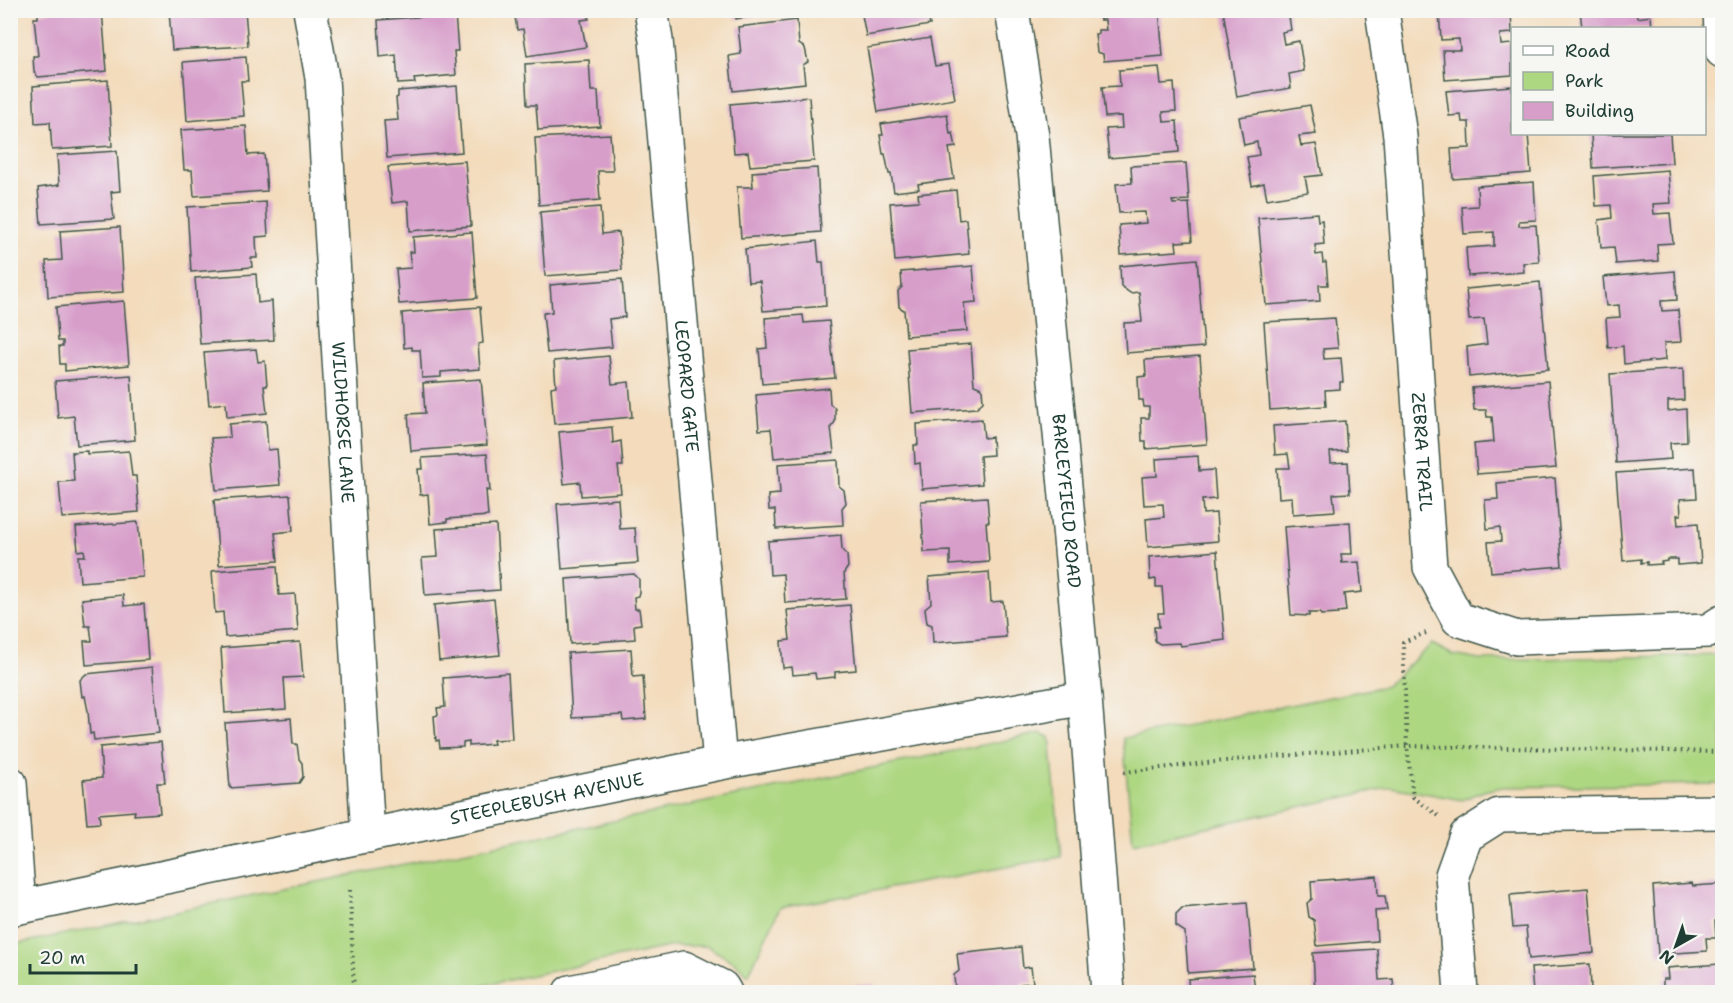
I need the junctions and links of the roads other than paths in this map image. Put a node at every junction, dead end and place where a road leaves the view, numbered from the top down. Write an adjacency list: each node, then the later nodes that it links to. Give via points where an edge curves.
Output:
1 (310, 10): 12 (street, WILDHORSE LANE, via 322,78)
2 (651, 10): 9 (street, LEOPARD GATE)
3 (1012, 10): 8 (street, BARLEYFIELD ROAD, via 1032,136)
4 (1382, 10): 7 (street, ZEBRA TRAIL, via 1400,136 1430,567 1458,619 1517,638 1708,631)
5 (1720, 10): 6 (street)
6 (1722, 51)
7 (1722, 622)
8 (1085, 698): 9 (street, STEEPLEBUSH AVENUE); 16 (street, BARLEYFIELD ROAD)
9 (720, 763): 12 (street, STEEPLEBUSH AVENUE)
10 (10, 783): 13 (street)
11 (1722, 812): 17 (street, via 1499,815 1466,836 1452,875)
12 (368, 836): 13 (street, STEEPLEBUSH AVENUE)
13 (15, 908)
14 (570, 993): 15 (street, via 684,968 722,987)
15 (725, 993)
16 (1108, 993)
17 (1461, 993)

